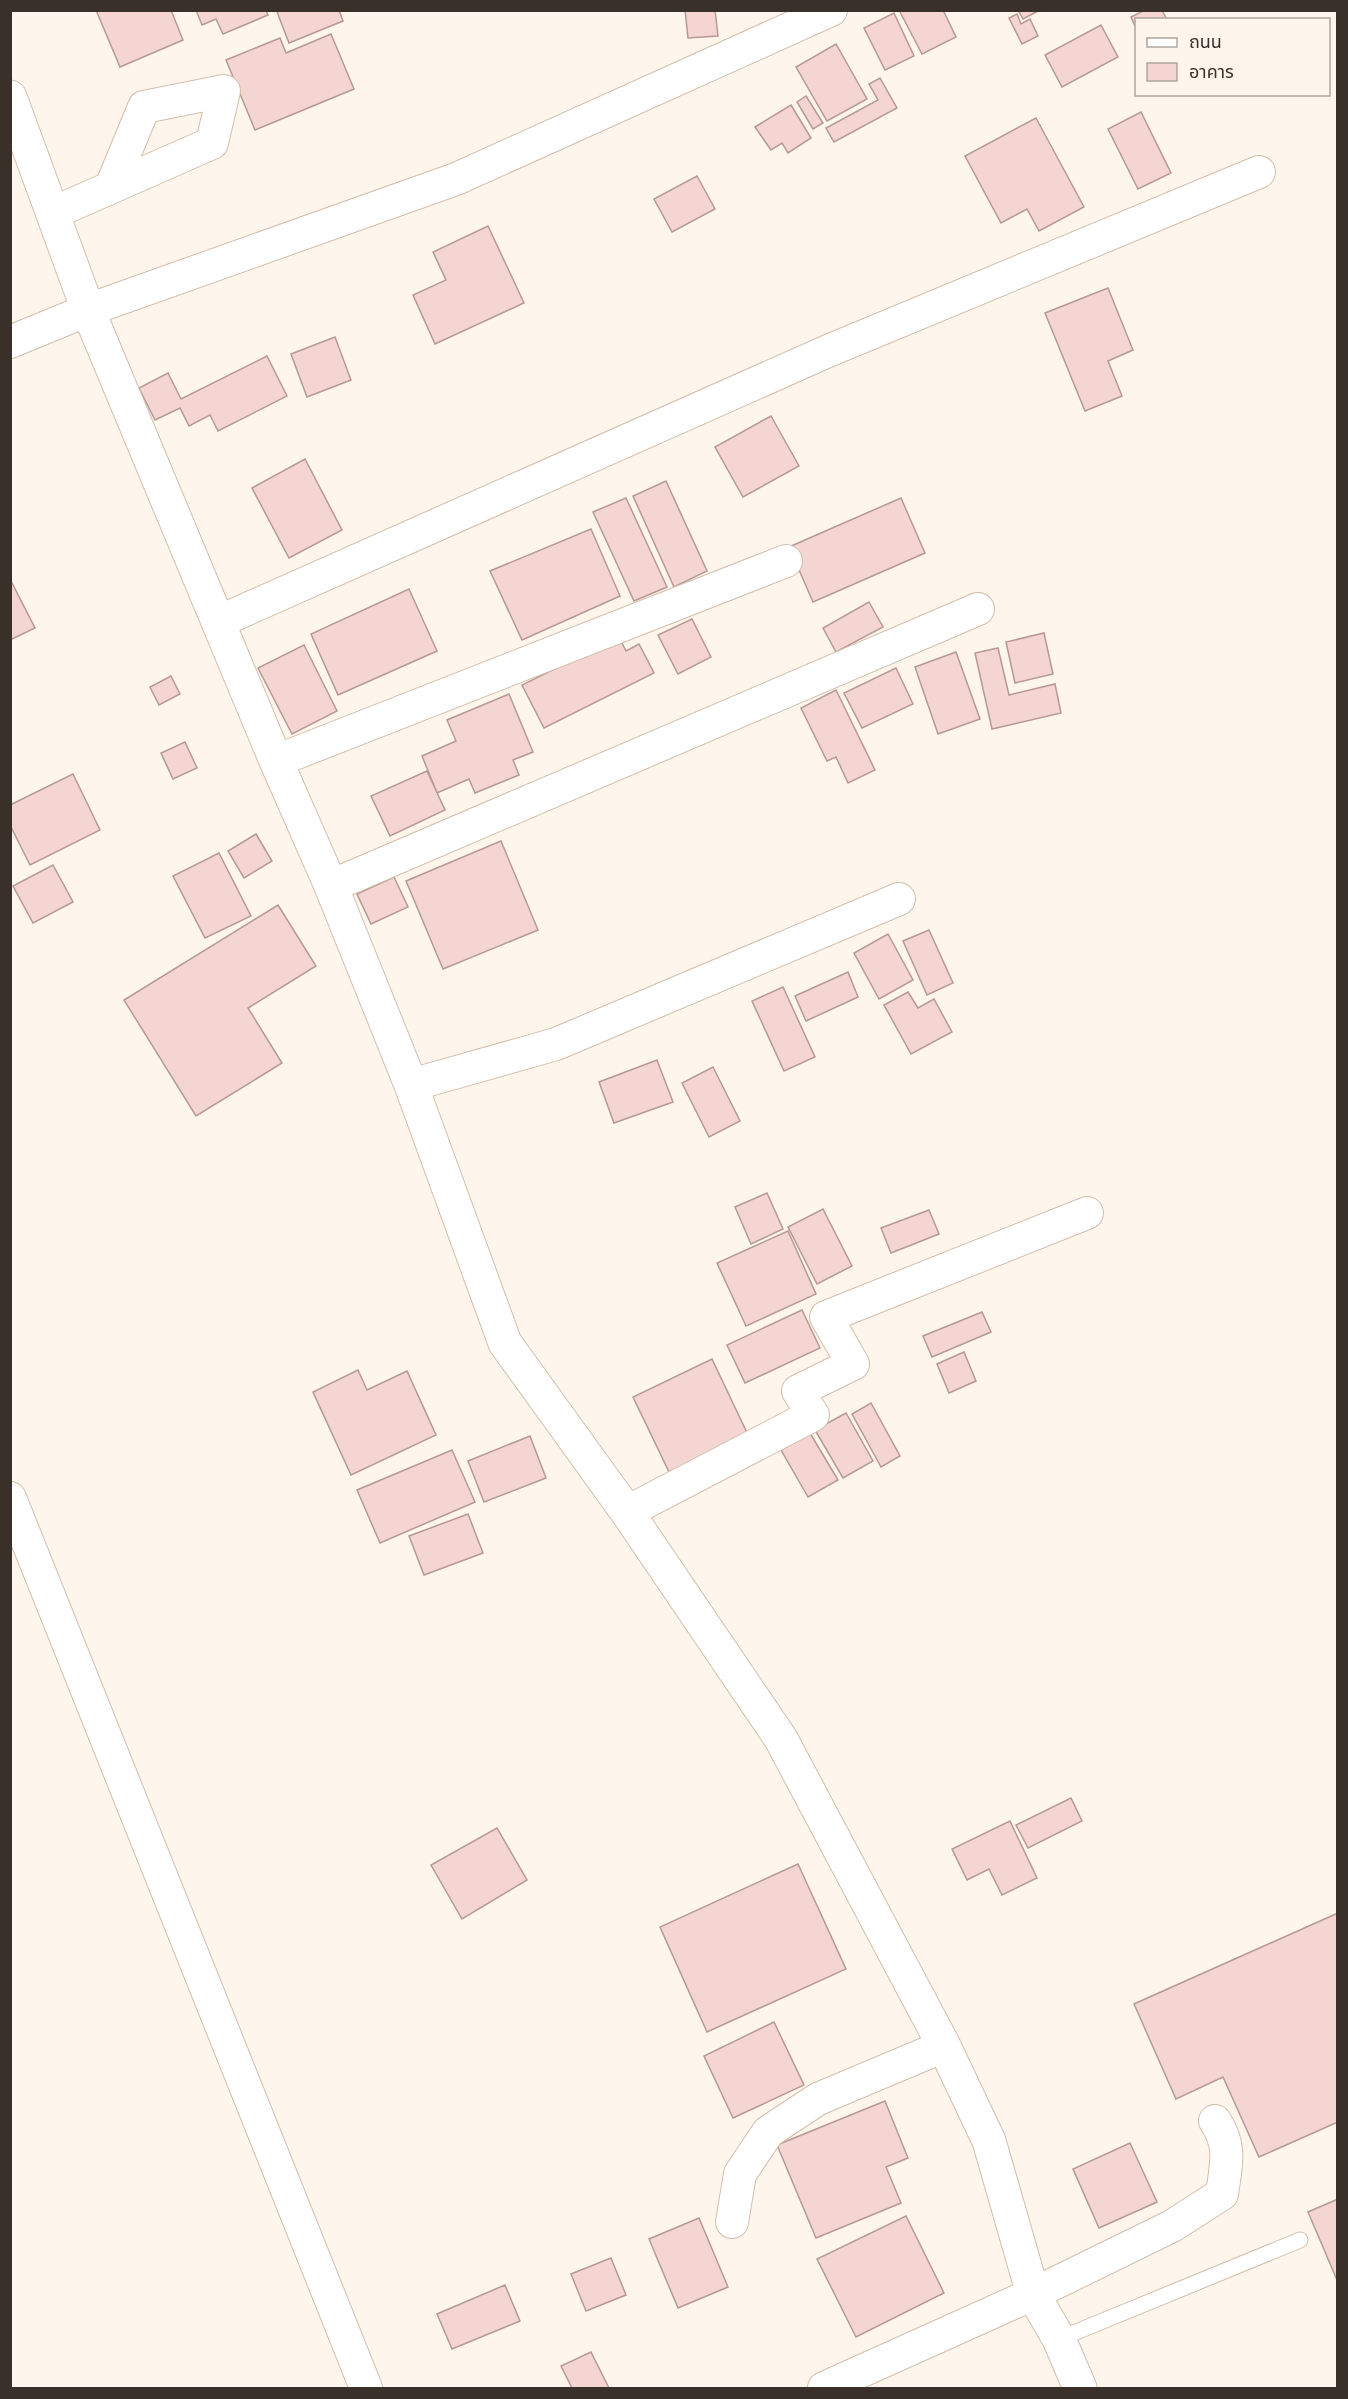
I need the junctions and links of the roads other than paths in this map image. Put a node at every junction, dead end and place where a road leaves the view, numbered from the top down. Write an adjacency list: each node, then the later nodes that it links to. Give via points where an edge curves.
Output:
1 (831, 10): 6 (street, via 456,179)
2 (10, 97): 5 (street)
3 (1259, 172): 10 (street, via 828,351)
4 (111, 187): 5 (street)
5 (53, 213): 6 (street)
6 (88, 310): 7 (street); 10 (street)
7 (10, 342)
8 (786, 561): 11 (street)
9 (978, 609): 12 (street)
10 (218, 622): 11 (street)
11 (276, 761): 12 (street)
12 (331, 886): 14 (street)
13 (899, 899): 14 (street, via 556,1044)
14 (411, 1085): 17 (street, via 505,1343)
15 (1087, 1213): 17 (street, via 826,1317 852,1364 798,1390 813,1415)
16 (10, 1498): 24 (street)
17 (627, 1512): 18 (street, via 781,1739)
18 (944, 2046): 20 (street, via 818,2099 768,2132 740,2174); 22 (street, via 989,2141)
19 (1215, 2121): 22 (street, via 1225,2136 1227,2159 1222,2194 1172,2226)
20 (732, 2222)
21 (1300, 2240): 23 (lane)
22 (1033, 2294): 23 (street); 25 (street)
23 (1059, 2339): 26 (street)
24 (366, 2388)
25 (824, 2388)
26 (1080, 2388)

